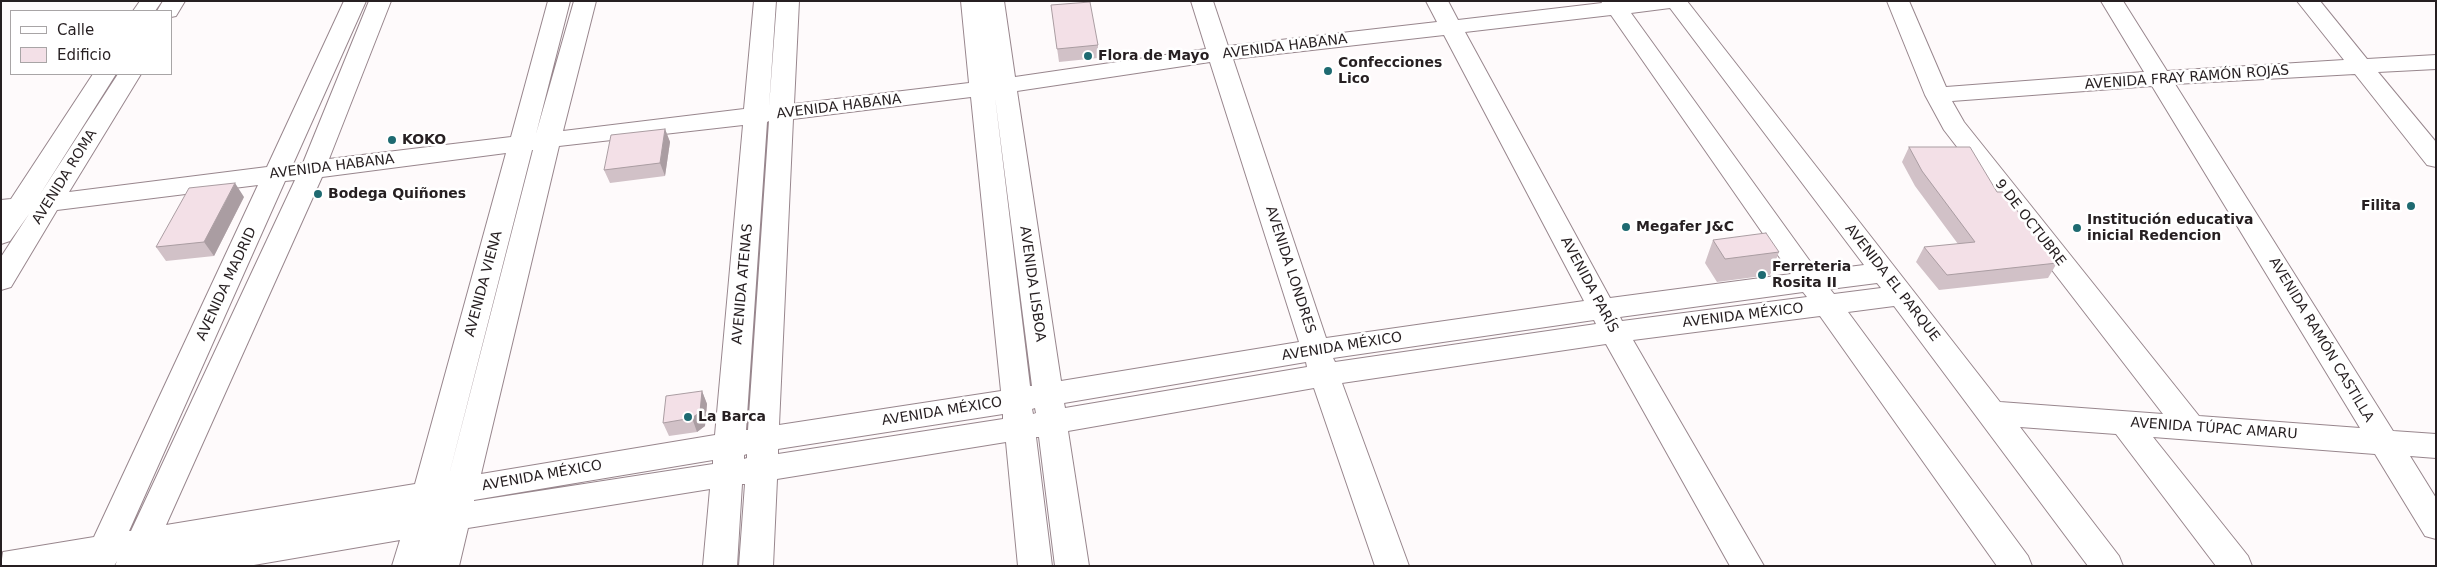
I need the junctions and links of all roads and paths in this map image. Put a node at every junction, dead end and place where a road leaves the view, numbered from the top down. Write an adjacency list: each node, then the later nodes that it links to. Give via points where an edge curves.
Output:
1 (355, 1): 29 (street, AVENIDA MADRID)
2 (380, 1): 28 (street)
3 (560, 1): 26 (street, AVENIDA VIENA)
4 (585, 1): 26 (street, AVENIDA VIENA)
5 (765, 1): 25 (street, AVENIDA ATENAS)
6 (788, 1): 25 (street, AVENIDA ATENAS)
7 (972, 1): 23 (street, AVENIDA LISBOA)
8 (993, 1): 23 (street, AVENIDA LISBOA)
9 (1202, 1): 17 (street, AVENIDA LONDRES)
10 (1437, 1): 16 (street, AVENIDA PARÍS)
11 (1676, 1): 15 (street, AVENIDA HABANA); 33 (street, AVENIDA EL PARQUE)
12 (1898, 1): 24 (street, 9 DE OCTUBRE)
13 (2112, 1): 22 (street, AVENIDA RAMÓN CASTILLA)
14 (2308, 1): 19 (street)
15 (1614, 4): 16 (street, AVENIDA HABANA); 35 (street)
16 (1451, 27): 17 (street, AVENIDA HABANA); 38 (street, AVENIDA PARÍS)
17 (1219, 54): 23 (street, AVENIDA HABANA); 39 (street, AVENIDA LONDRES)
18 (2436, 62): 19 (street, AVENIDA FRAY RAMÓN ROJAS)
19 (2362, 67): 22 (street, AVENIDA FRAY RAMÓN ROJAS); 27 (street)
20 (103, 75): 31 (street, AVENIDA ROMA)
21 (128, 75): 30 (street, AVENIDA ROMA)
22 (2161, 78): 24 (street, AVENIDA FRAY RAMÓN ROJAS); 46 (street, AVENIDA RAMÓN CASTILLA)
23 (994, 88): 25 (street, AVENIDA HABANA); 40 (street, AVENIDA LISBOA); 42 (street, AVENIDA LISBOA)
24 (1937, 95): 44 (street, 9 DE OCTUBRE, via 1953,125)
25 (770, 115): 26 (street, AVENIDA HABANA); 45 (street, AVENIDA ATENAS); 47 (street, AVENIDA ATENAS)
26 (535, 142): 28 (street, AVENIDA HABANA); 51 (street, AVENIDA VIENA); 52 (street, AVENIDA VIENA)
27 (2436, 159)
28 (312, 169): 29 (street, AVENIDA HABANA); 54 (street)
29 (277, 174): 30 (street, AVENIDA HABANA); 55 (street, AVENIDA MADRID)
30 (50, 202): 31 (street, AVENIDA HABANA); 34 (street, AVENIDA ROMA)
31 (10, 208): 32 (street, AVENIDA ROMA)
32 (1, 235)
33 (1884, 272): 35 (street, AVENIDA MÉXICO); 36 (street, AVENIDA EL PARQUE)
34 (1, 280)
35 (1810, 281): 37 (street); 38 (street, AVENIDA MÉXICO)
36 (1901, 295): 37 (street, AVENIDA MÉXICO); 41 (street, AVENIDA EL PARQUE)
37 (1829, 305): 38 (street, AVENIDA MÉXICO); 66 (street)
38 (1608, 320): 39 (street, AVENIDA MÉXICO); 65 (street, AVENIDA PARÍS)
39 (1320, 362): 40 (street, AVENIDA MÉXICO); 64 (street, AVENIDA LONDRES)
40 (1049, 409): 42 (street, AVENIDA MÉXICO); 63 (street, AVENIDA LISBOA)
41 (1992, 413): 43 (street, AVENIDA TÚPAC AMARU); 67 (street, AVENIDA EL PARQUE)
42 (1018, 414): 45 (street, AVENIDA MÉXICO); 49 (street, AVENIDA MÉXICO); 62 (street, AVENIDA LISBOA)
43 (2125, 423): 44 (street, AVENIDA TÚPAC AMARU); 68 (street)
44 (2190, 427): 46 (street, AVENIDA TÚPAC AMARU)
45 (762, 440): 47 (street, AVENIDA MÉXICO); 49 (street, AVENIDA ATENAS)
46 (2383, 441): 48 (street, AVENIDA TÚPAC AMARU); 53 (street, AVENIDA RAMÓN CASTILLA)
47 (729, 444): 50 (street, AVENIDA ATENAS); 51 (street, AVENIDA MÉXICO)
48 (2436, 446)
49 (762, 470): 50 (street, AVENIDA MÉXICO); 61 (street, AVENIDA ATENAS)
50 (728, 476): 51 (street, AVENIDA MÉXICO); 60 (street, AVENIDA ATENAS)
51 (457, 504): 52 (street, AVENIDA MÉXICO); 59 (street, AVENIDA VIENA)
52 (423, 510): 54 (street, AVENIDA MÉXICO); 57 (street, AVENIDA MÉXICO); 58 (street, AVENIDA VIENA)
53 (2436, 526)
54 (135, 555): 55 (street, AVENIDA MÉXICO)
55 (100, 558): 56 (street, AVENIDA MÉXICO)
56 (3, 566)
57 (164, 566)
58 (409, 566)
59 (442, 566)
60 (720, 566)
61 (756, 566)
62 (1036, 566)
63 (1072, 566)
64 (1392, 566)
65 (1748, 566)
66 (2016, 566)
67 (2107, 566)
68 (2236, 566)

